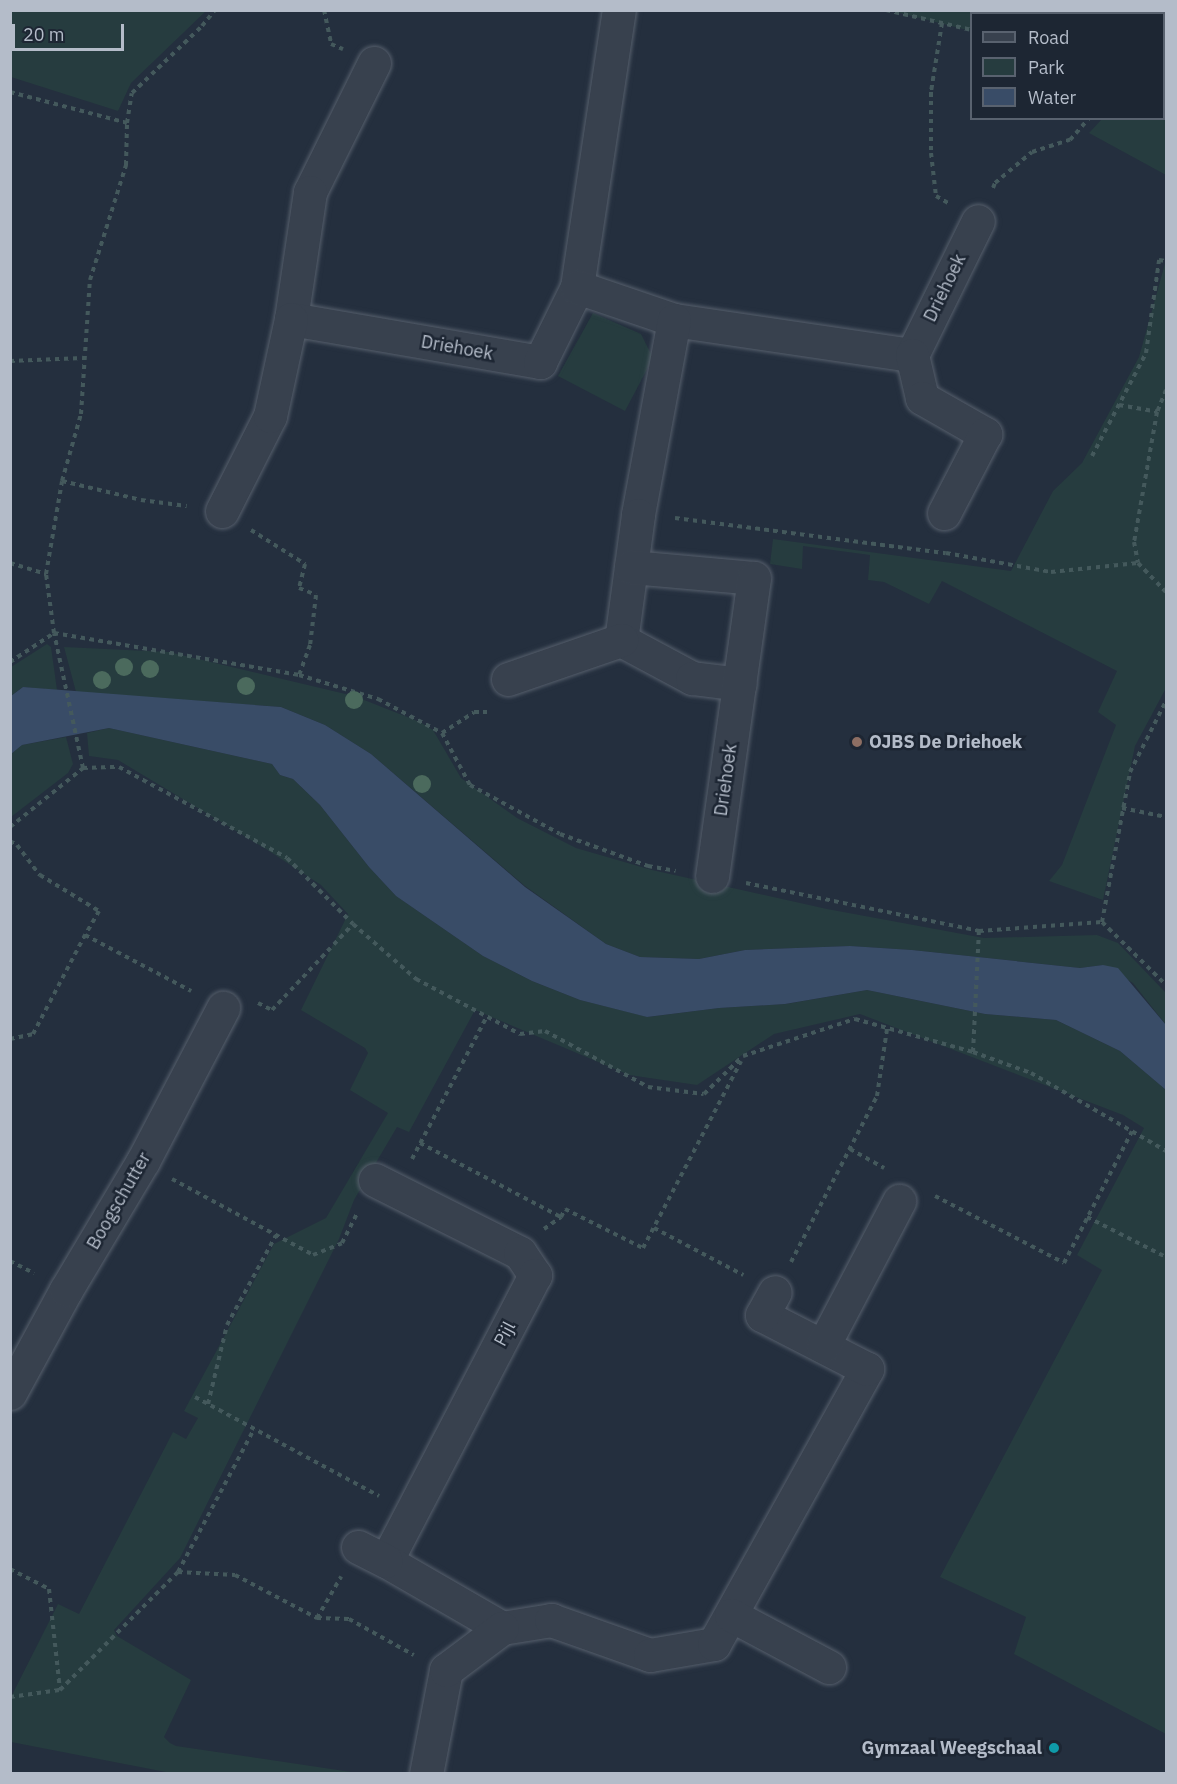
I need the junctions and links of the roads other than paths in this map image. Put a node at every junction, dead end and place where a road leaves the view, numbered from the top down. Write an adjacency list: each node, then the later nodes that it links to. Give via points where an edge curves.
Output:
1 (619, 10): 4 (street, Driehoek)
2 (374, 63): 5 (street, via 310,192)
3 (978, 221): 7 (street, Driehoek)
4 (577, 287): 5 (street, Driehoek, via 540,362); 6 (street)
5 (291, 319): 8 (street, via 270,416)
6 (674, 320): 7 (street); 10 (street)
7 (912, 355): 9 (street, via 922,398 985,434)
8 (222, 511)
9 (944, 513)
10 (631, 567): 11 (street); 13 (street, Driehoek, via 754,578)
11 (621, 640): 12 (street); 13 (street, via 692,678)
12 (508, 679)
13 (740, 684): 14 (street, Driehoek)
14 (712, 876)
15 (223, 1008): 20 (street, Boogschutter, via 143,1161)
16 (375, 1180): 22 (street, Pijl, via 520,1253 536,1275)
17 (914, 1196): 19 (street)
18 (775, 1292): 19 (street, via 762,1315)
19 (823, 1346): 23 (street, via 867,1369)
20 (10, 1393)
21 (358, 1547): 22 (street)
22 (386, 1561): 24 (street)
23 (731, 1615): 24 (street, via 714,1644 650,1655 551,1620); 25 (street)
24 (502, 1628): 26 (street, via 446,1670)
25 (829, 1667)
26 (426, 1773)

